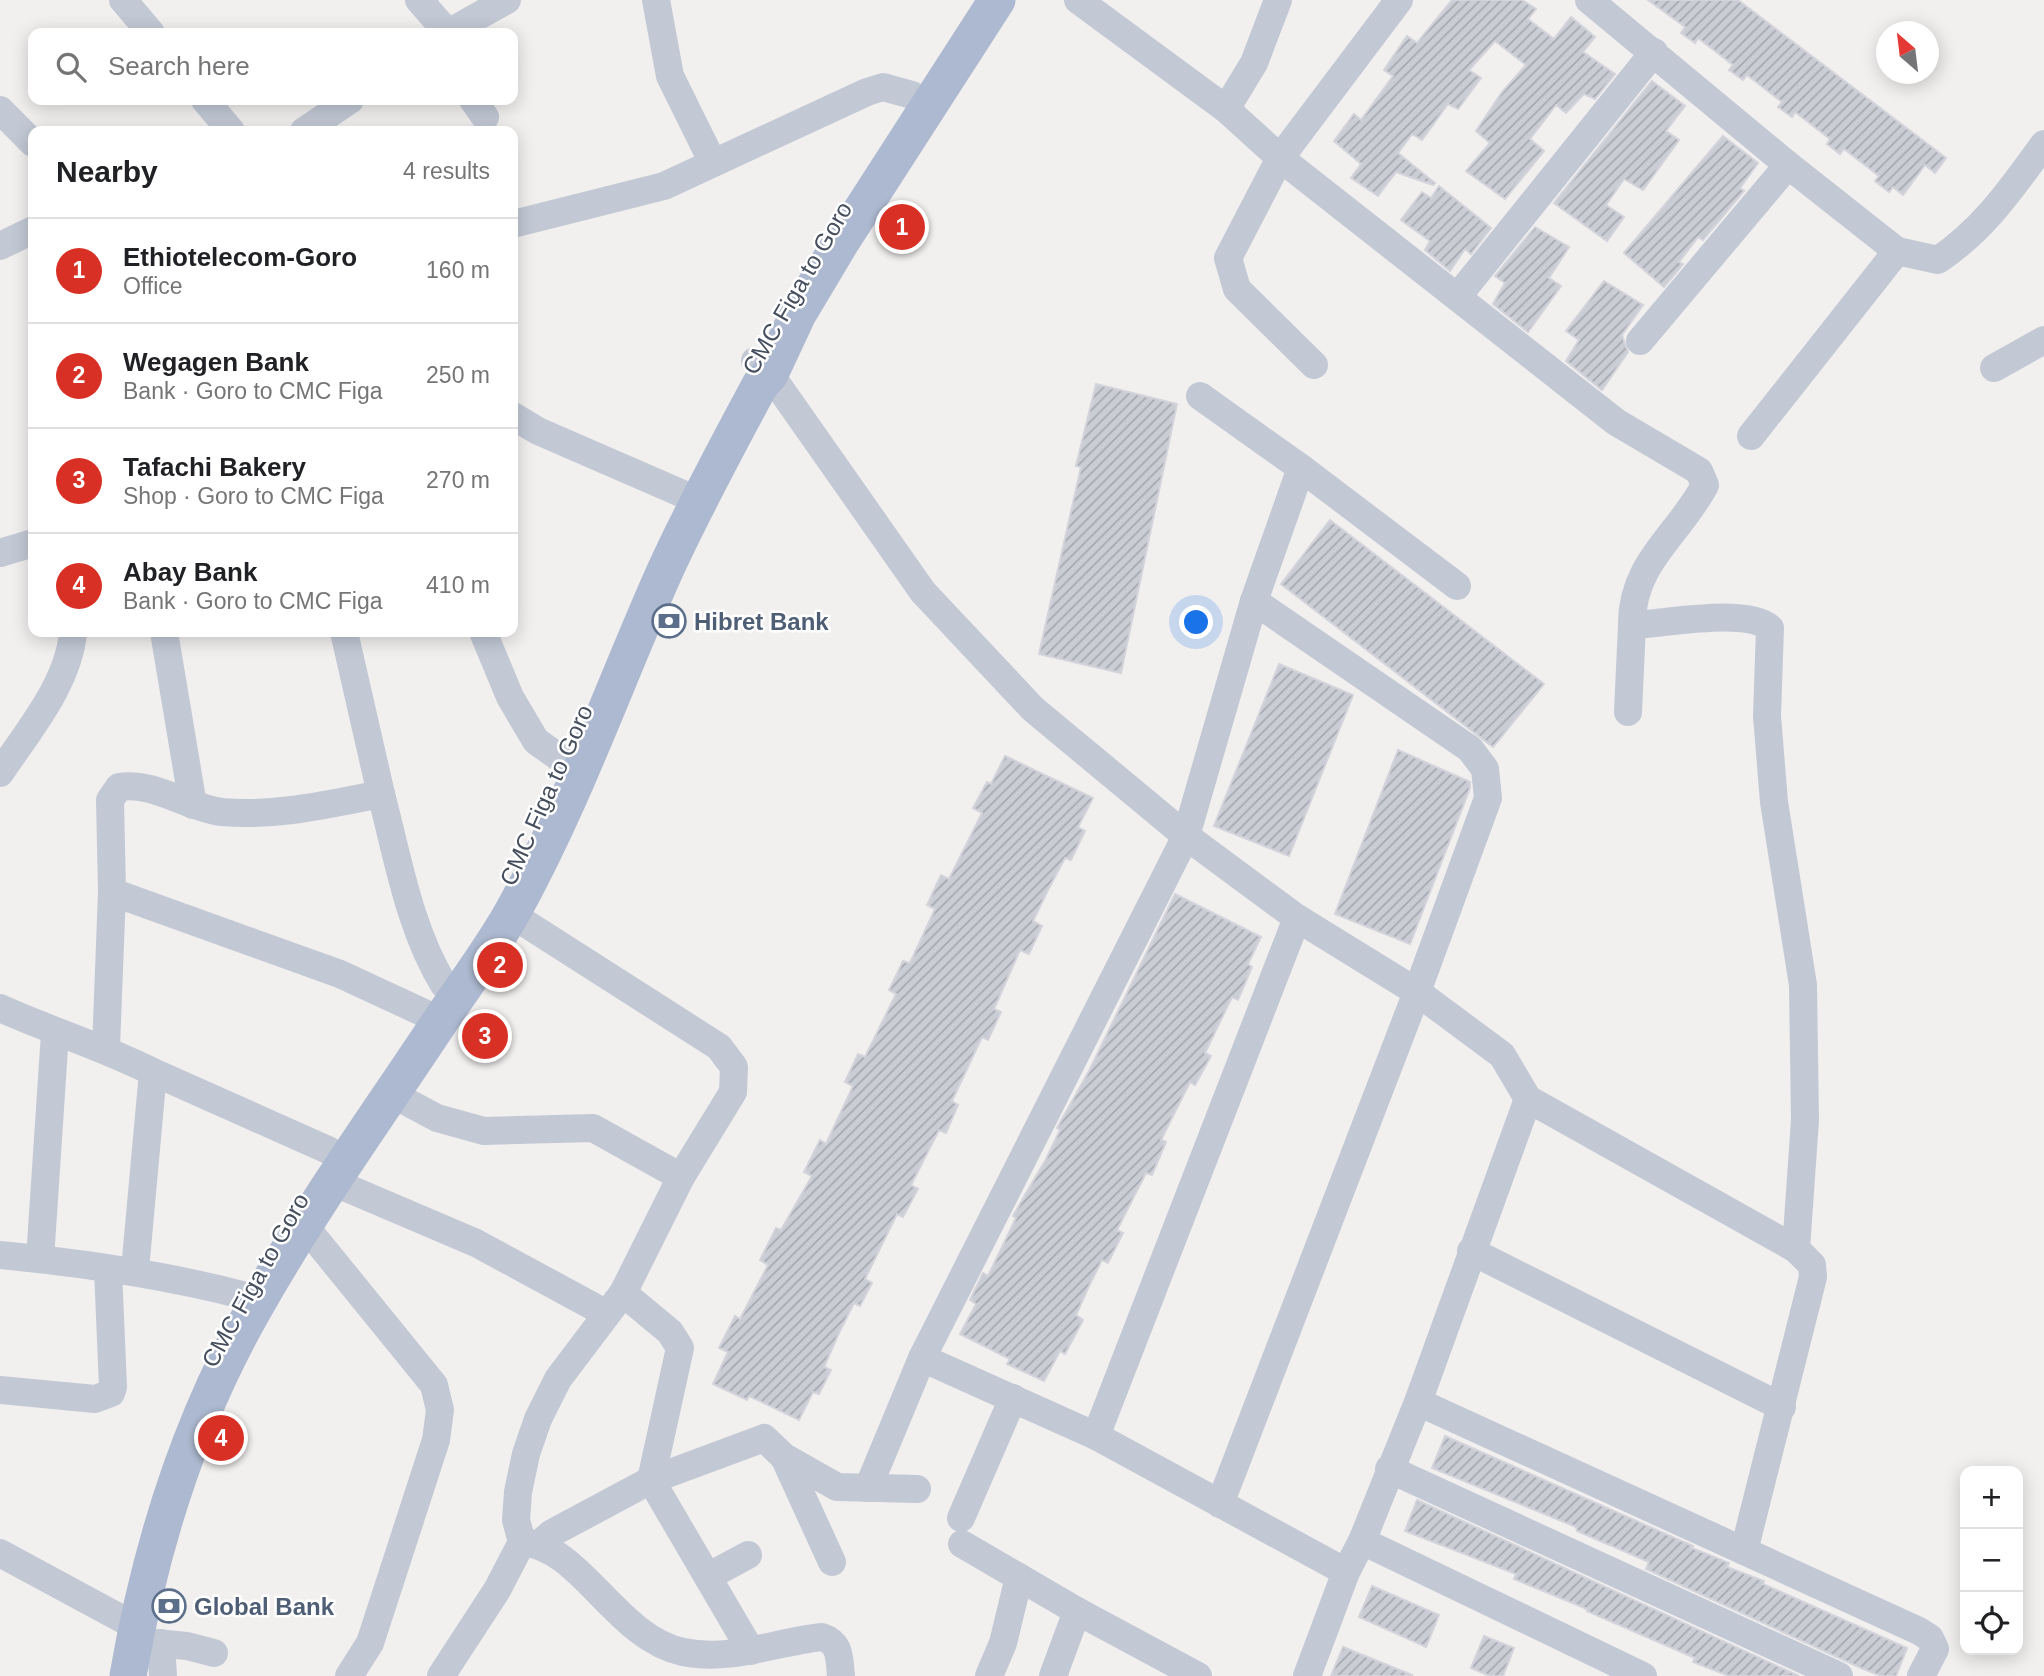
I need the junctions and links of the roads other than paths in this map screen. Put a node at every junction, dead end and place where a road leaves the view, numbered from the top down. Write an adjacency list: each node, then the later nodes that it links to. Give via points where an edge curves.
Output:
1 (123, 0): 11 (street)
2 (419, 0): 12 (street)
3 (507, 0): 13 (street)
4 (656, 0): 25 (street, via 670,76)
5 (977, 0): 15 (main road, CMC Figa to Goro)
6 (998, 0): 35 (main road)
7 (1077, 0): 18 (street)
8 (1278, 0): 18 (street, via 1254,63)
9 (1399, 0): 24 (street)
10 (1589, 0): 14 (street)
11 (147, 28)
12 (444, 28)
13 (457, 28)
14 (1654, 52): 26 (street); 31 (street)
15 (912, 95): 25 (street, via 883,87 867,92); 35 (main road, CMC Figa to Goro, via 771,327)
16 (209, 105): 20 (street)
17 (343, 105): 21 (street)
18 (1226, 109): 24 (street)
19 (0, 110): 22 (street)
20 (227, 126)
21 (311, 126)
22 (28, 138)
23 (2044, 144): 30 (street, via 1985,222 1963,242 1938,260)
24 (1280, 158): 31 (street); 34 (street, via 1228,258 1237,289)
25 (713, 163): 27 (street, via 664,186)
26 (1788, 165): 30 (street); 33 (street)
27 (518, 223)
28 (28, 232): 29 (street)
29 (0, 246)
30 (1897, 251): 39 (street)
31 (1458, 296): 46 (street, via 1616,422 1699,471 1705,485 1701,493 1636,586)
32 (2044, 340): 36 (street)
33 (1640, 341)
34 (1314, 365)
35 (762, 368): 41 (main road, CMC Figa to Goro); 56 (street, via 923,592 1033,709); 58 (main road, via 760,385 665,570 555,826)
36 (1994, 368)
37 (1200, 396): 40 (street)
38 (518, 419): 41 (street)
39 (1751, 436)
40 (1301, 468): 44 (street); 45 (street)
41 (682, 494): 52 (main road, CMC Figa to Goro)
42 (28, 545): 43 (street)
43 (0, 553)
44 (1457, 586)
45 (1254, 601): 56 (street); 60 (street, via 1470,750 1485,769 1488,797)
46 (1632, 625): 51 (street); 71 (street, via 1717,619 1762,621 1770,628 1767,716 1774,802 1803,985 1805,1120)
47 (73, 637): 53 (street, via 63,672)
48 (165, 637): 55 (street)
49 (345, 637): 54 (street)
50 (485, 637): 52 (street, via 510,697 536,741)
51 (1628, 712)
52 (564, 761): 61 (main road, CMC Figa to Goro, via 521,862)
53 (0, 773)
54 (381, 794): 55 (street, via 291,811 220,812); 61 (street, via 424,946)
55 (193, 805): 57 (street, via 140,787 113,792)
56 (1186, 836): 59 (street); 78 (street)
57 (112, 892): 61 (street, via 340,974); 64 (street)
58 (511, 914): 66 (main road); 69 (street, via 719,1047 734,1067 733,1092)
59 (1297, 918): 60 (street); 83 (street)
60 (1417, 992): 67 (street, via 1502,1055); 89 (street)
61 (434, 999): 68 (main road, CMC Figa to Goro)
62 (0, 1008): 63 (street)
63 (55, 1033): 64 (street); 74 (street)
64 (106, 1048): 65 (street)
65 (153, 1072): 68 (street); 75 (street)
66 (392, 1094): 68 (main road); 69 (street, via 437,1118 484,1131 593,1128)
67 (1528, 1099): 71 (street); 72 (street)
68 (331, 1166): 70 (main road); 76 (main road, CMC Figa to Goro); 77 (street, via 476,1243)
69 (681, 1177): 77 (street)
70 (304, 1225): 100 (main road, via 255,1306 208,1401 173,1494); 106 (street, via 434,1385 440,1410 436,1440 370,1643)
71 (1796, 1250): 82 (street, via 1812,1265 1813,1277)
72 (1471, 1251): 81 (street); 82 (street)
73 (0, 1255): 74 (street)
74 (40, 1259): 75 (street)
75 (121, 1270): 76 (street); 79 (street, via 111,1393 95,1399)
76 (242, 1295): 100 (main road, CMC Figa to Goro, via 170,1454)
77 (615, 1304): 86 (street, via 670,1332 680,1348); 91 (street, via 558,1379 538,1419 526,1454 516,1520)
78 (922, 1358): 80 (street); 87 (street)
79 (0, 1391)
80 (1013, 1398): 83 (street); 98 (street, via 961,1531)
81 (1418, 1402): 85 (street); 92 (street)
82 (1782, 1407): 92 (street)
83 (1096, 1436): 89 (street)
84 (784, 1457): 86 (street, via 764,1438); 87 (street, via 837,1487); 95 (street)
85 (1390, 1469): 90 (street); 114 (street)
86 (651, 1480): 91 (street); 97 (street)
87 (869, 1488): 88 (street)
88 (918, 1489)
89 (1220, 1504): 96 (street)
90 (1362, 1541): 96 (street); 113 (street)
91 (531, 1543): 101 (street, via 561,1558 642,1635 662,1646 720,1656); 107 (street)
92 (1744, 1551): 115 (street, via 1930,1637 1935,1650)
93 (0, 1553): 100 (street)
94 (748, 1555): 97 (street)
95 (832, 1562)
96 (1346, 1572): 112 (street)
97 (709, 1576): 101 (street)
98 (1019, 1577): 99 (street); 109 (street, via 1003,1643)
99 (1077, 1611): 110 (street); 111 (street)
100 (138, 1631): 102 (street); 103 (main road, CMC Figa to Goro); 104 (main road); 105 (street)
101 (751, 1651): 108 (street, via 822,1637 838,1649)
102 (214, 1653)
103 (112, 1676)
104 (128, 1676)
105 (163, 1676)
106 (349, 1676)
107 (441, 1676)
108 (841, 1676)
109 (989, 1676)
110 (1053, 1676)
111 (1198, 1676)
112 (1307, 1676)
113 (1643, 1676)
114 (1839, 1676)
115 (1921, 1676)

